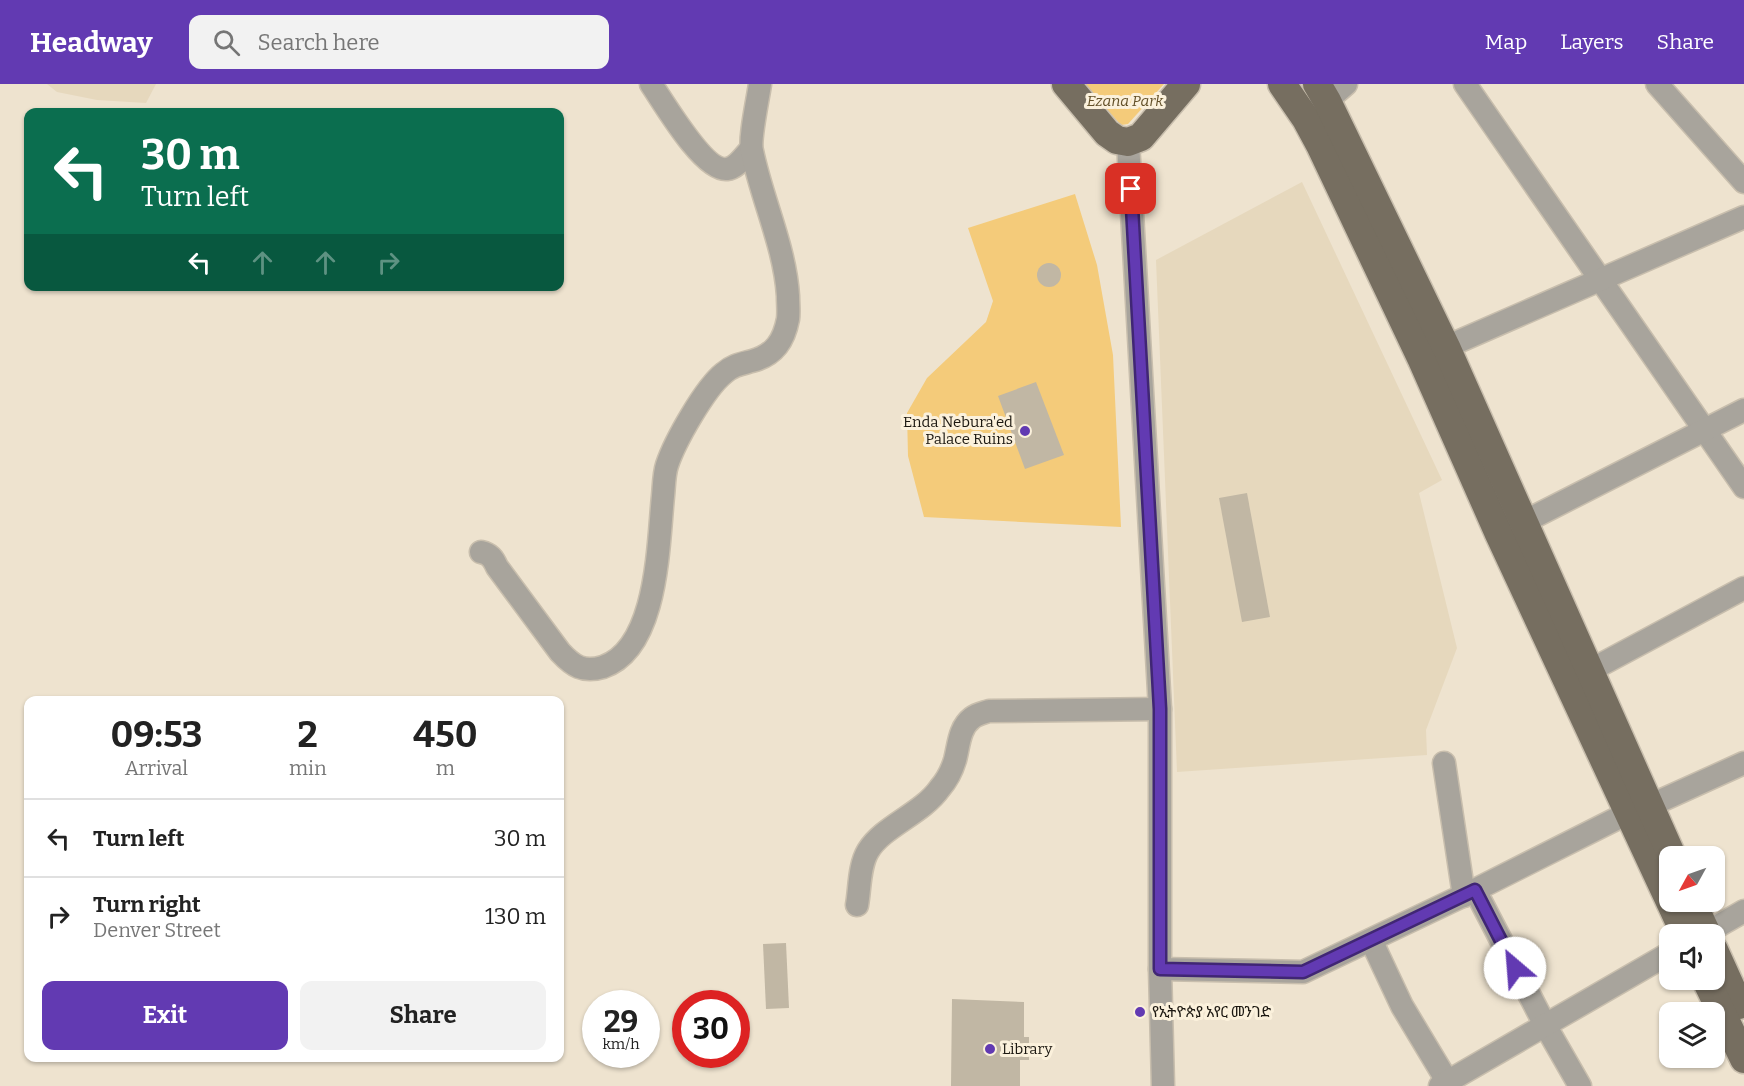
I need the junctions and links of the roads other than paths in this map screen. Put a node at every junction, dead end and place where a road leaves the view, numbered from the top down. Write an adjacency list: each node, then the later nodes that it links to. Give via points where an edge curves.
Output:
1 (651, 84): 11 (street, via 691,143 714,166 736,166)
2 (760, 84): 11 (street)
3 (1066, 84): 10 (main road, via 1107,133)
4 (1186, 84): 10 (main road, via 1141,137)
5 (1282, 84): 9 (main road)
6 (1465, 84): 14 (street)
7 (1657, 84): 12 (street)
8 (1330, 90): 9 (street); 15 (main road)
9 (1306, 119): 16 (main road)
10 (1128, 142): 25 (street)
11 (751, 148): 22 (street, via 787,276 789,316 784,338 764,356 738,363 724,372 679,438 666,466 657,567 646,616 630,647 612,664 594,670 572,665 492,557)
12 (1744, 182)
13 (1744, 217): 14 (street)
14 (1600, 279): 15 (street); 18 (street)
15 (1446, 346): 16 (street); 20 (main road)
16 (1422, 360): 21 (main road)
17 (1744, 410): 18 (street)
18 (1705, 431): 19 (street); 20 (street)
19 (1744, 487)
20 (1524, 522): 21 (street); 24 (main road)
21 (1499, 534): 24 (main road)
22 (481, 552)
23 (1744, 588): 24 (street)
24 (1579, 677): 28 (main road)
25 (1160, 709): 31 (street, via 989,711 970,719 938,792 868,850); 37 (street)
26 (1444, 763): 30 (street)
27 (1744, 763): 28 (street)
28 (1639, 810): 29 (main road); 30 (street); 33 (main road)
29 (1665, 846)
30 (1469, 893): 35 (street); 41 (street)
31 (857, 905)
32 (1744, 911): 34 (street)
33 (1696, 924)
34 (1724, 924)
35 (1371, 940): 37 (street, via 1303,972); 43 (street)
36 (1659, 959): 41 (street)
37 (1160, 969): 44 (street)
38 (1725, 979): 40 (main road)
39 (1711, 990): 42 (main road)
40 (1744, 1015)
41 (1545, 1025): 43 (street); 45 (street)
42 (1744, 1059)
43 (1446, 1084)
44 (1163, 1086)
45 (1580, 1086)

